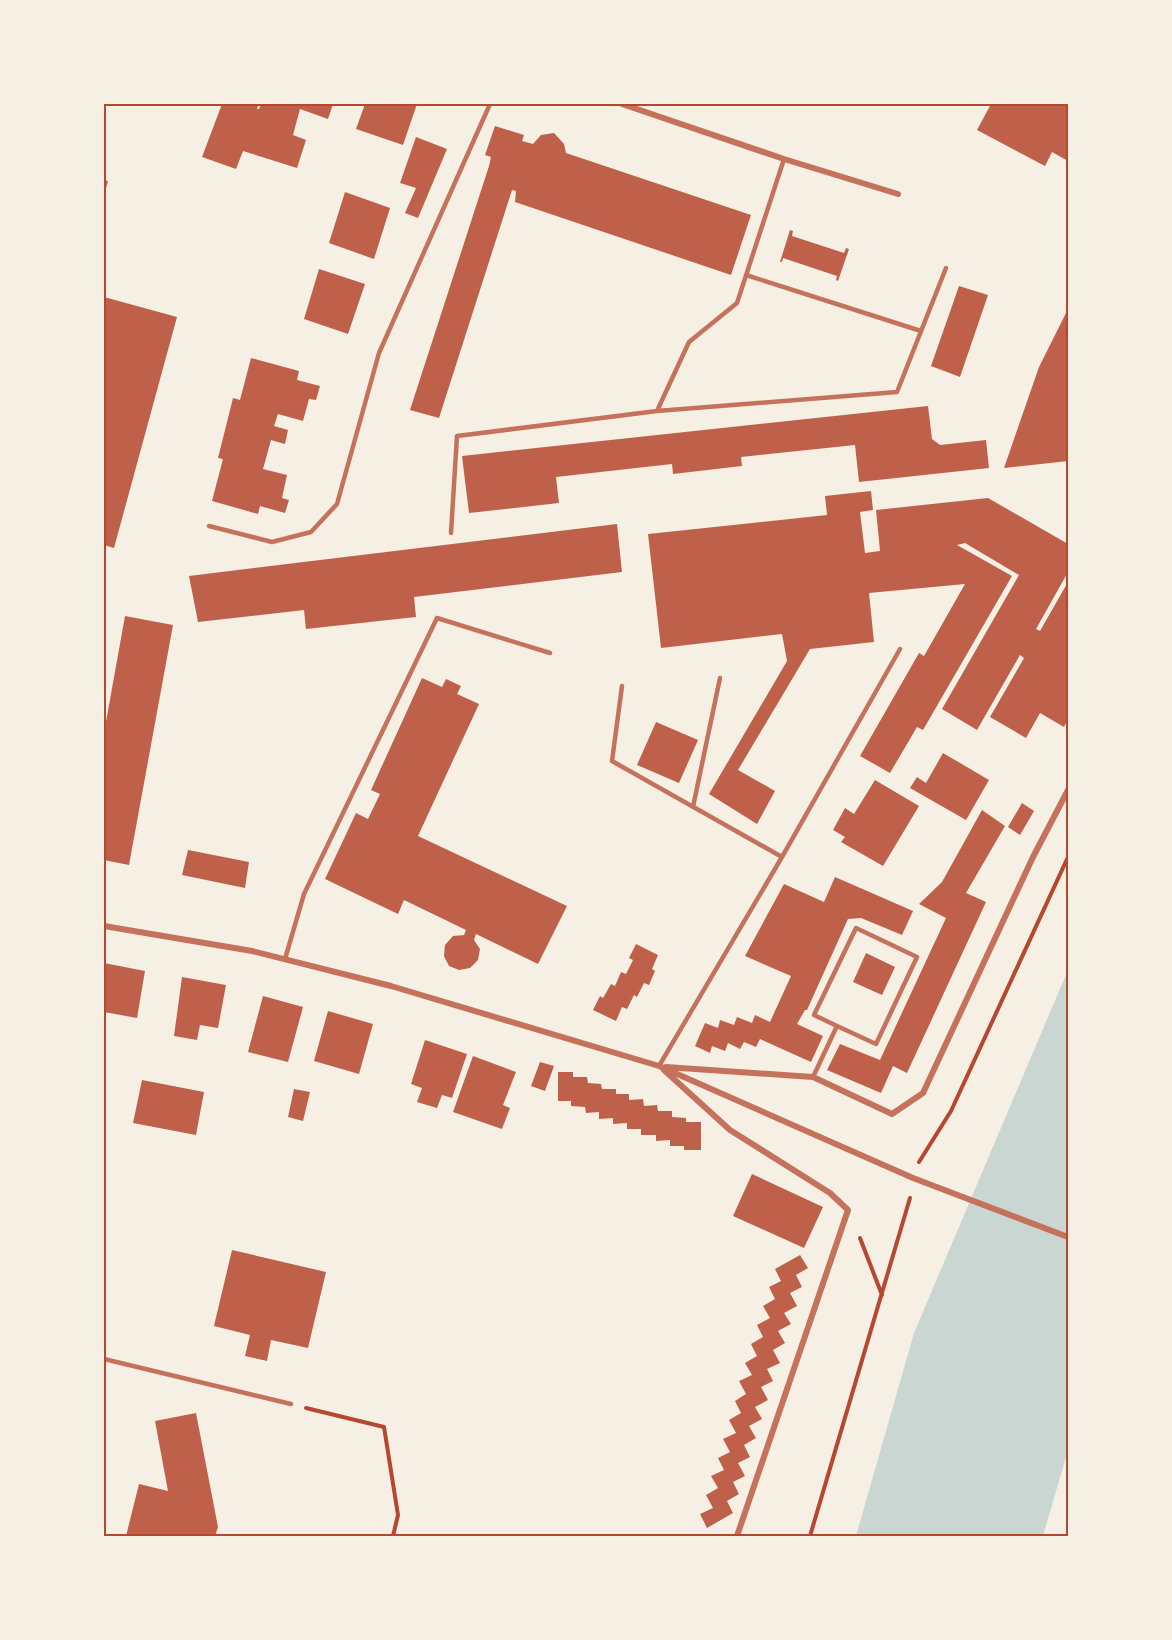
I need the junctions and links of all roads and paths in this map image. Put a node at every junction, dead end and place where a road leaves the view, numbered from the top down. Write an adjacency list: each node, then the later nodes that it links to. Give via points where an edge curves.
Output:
1 (490, 104): 9 (lane, via 379,353 337,504 311,532 272,542)
2 (622, 104): 3 (street)
3 (784, 159): 4 (street); 6 (lane)
4 (898, 194)
5 (946, 268): 7 (lane)
6 (746, 274): 7 (lane); 8 (lane, via 737,303 689,342)
7 (921, 331): 8 (lane, via 897,392)
8 (657, 411): 10 (lane, via 457,436)
9 (209, 525)
10 (451, 533)
11 (900, 649): 17 (lane)
12 (550, 653): 20 (lane, via 437,618 304,894)
13 (720, 678): 16 (lane)
14 (622, 686): 16 (lane, via 612,761)
15 (1068, 790): 23 (street, via 923,1093 892,1114)
16 (693, 807): 17 (lane)
17 (783, 857): 22 (lane)
18 (1068, 857): 24 (path, via 951,1111)
19 (104, 926): 20 (street)
20 (285, 959): 22 (street, via 391,986)
21 (837, 1026): 21 (lane, via 814,1015 855,928 917,957 876,1044); 23 (lane)
22 (659, 1066): 23 (street); 24 (street); 25 (street, via 730,1130)
23 (813, 1077)
24 (913, 1178): 26 (street); 27 (path)
25 (849, 1209): 27 (path); 31 (street)
26 (1068, 1237)
27 (883, 1297): 32 (path)
28 (104, 1359): 29 (lane)
29 (291, 1404): 30 (path, via 384,1427 398,1515)
30 (393, 1536)
31 (737, 1536)
32 (810, 1536)

